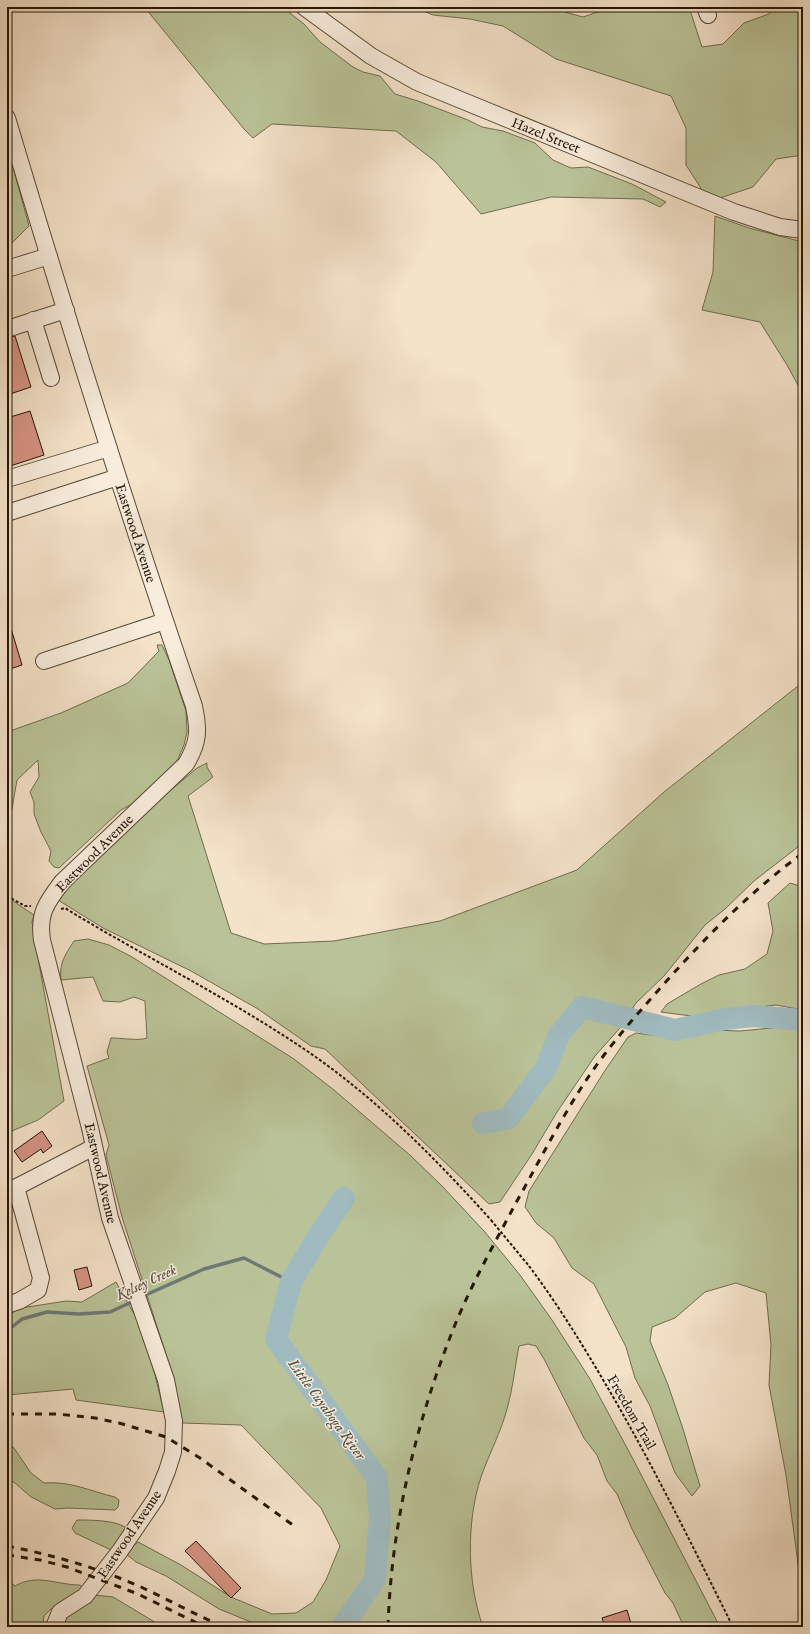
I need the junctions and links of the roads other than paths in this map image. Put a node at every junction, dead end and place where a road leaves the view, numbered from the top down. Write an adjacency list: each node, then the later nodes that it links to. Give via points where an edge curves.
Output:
1 (304, 7): 3 (street, Hazel Street, via 371,56 417,82 734,212 780,227)
2 (7, 118): 4 (street, Eastwood Avenue)
3 (803, 230)
4 (49, 256): 5 (street); 6 (street, Eastwood Avenue)
5 (7, 269)
6 (66, 310): 7 (street); 10 (street, Eastwood Avenue)
7 (33, 320): 8 (street); 9 (street)
8 (7, 329)
9 (51, 378)
10 (109, 448): 11 (street, Eastwood Avenue); 12 (street)
11 (118, 477): 13 (street); 14 (street, Eastwood Avenue)
12 (7, 479)
13 (7, 513)
14 (165, 621): 15 (street); 16 (street, Eastwood Avenue, via 194,706 198,735 193,753 179,772 62,882 47,902 40,920 42,940)
15 (44, 660)
16 (94, 1147): 17 (street); 19 (street, Eastwood Avenue, via 110,1218 166,1380 174,1421 174,1446 168,1471 156,1498 85,1596 60,1612)
17 (11, 1190): 18 (street, via 41,1278 38,1290 19,1302)
18 (7, 1305)
19 (54, 1627)

